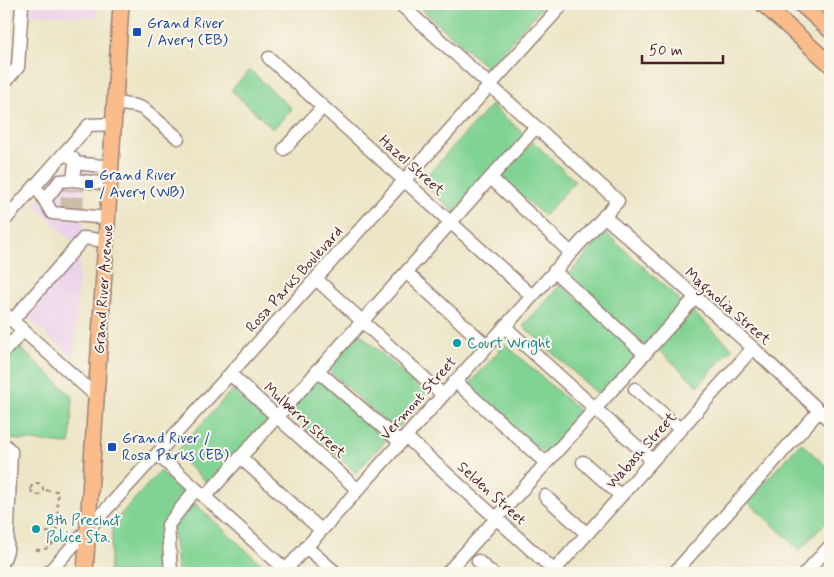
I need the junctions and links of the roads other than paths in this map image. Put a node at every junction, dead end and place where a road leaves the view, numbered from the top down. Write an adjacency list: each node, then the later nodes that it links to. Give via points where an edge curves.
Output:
1 (22, 4): 10 (street, via 18,67)
2 (121, 4): 12 (main road, Grand River Avenue)
3 (400, 4): 11 (street)
4 (563, 4): 11 (street, Rosa Parks Boulevard)
5 (763, 4): 9 (main road)
6 (802, 4): 7 (main road)
7 (830, 30)
8 (269, 58): 13 (street, Hazel Street)
9 (830, 64)
10 (4, 83)
11 (490, 85): 15 (street); 22 (street, Rosa Parks Boulevard)
12 (115, 103): 14 (main road, Grand River Avenue); 16 (street, via 144,109)
13 (323, 107): 17 (street); 22 (street, Hazel Street)
14 (114, 124): 18 (street, via 89,125); 20 (main road, Grand River Avenue)
15 (536, 127): 21 (street); 27 (street, Vermont Street, via 618,201)
16 (178, 138)
17 (284, 149)
18 (64, 154): 19 (street, via 73,158); 25 (street)
19 (75, 163): 20 (street); 24 (street)
20 (111, 167): 23 (main road, Grand River Avenue)
21 (491, 178): 30 (street); 32 (street)
22 (404, 180): 30 (street, Hazel Street); 35 (street, Rosa Parks Boulevard)
23 (110, 184): 24 (street); 28 (main road, Grand River Avenue)
24 (73, 186): 26 (street, via 60,181)
25 (34, 187): 26 (street); 29 (street)
26 (44, 200): 28 (street, via 52,212)
27 (604, 216): 32 (street, Vermont Street); 37 (street, Magnolia Street)
28 (108, 218): 31 (main road, Grand River Avenue)
29 (4, 220)
30 (451, 222): 34 (street); 36 (street, Hazel Street)
31 (106, 241): 38 (street, via 84,238); 51 (main road, Grand River Avenue)
32 (571, 253): 33 (street, Vermont Street)
33 (554, 271): 36 (street, Vermont Street); 45 (street)
34 (406, 272): 39 (street); 42 (street)
35 (316, 279): 39 (street); 47 (street, Rosa Parks Boulevard)
36 (532, 296): 40 (street, Vermont Street)
37 (695, 298): 43 (street, Magnolia Street); 45 (street)
38 (8, 317): 41 (street)
39 (362, 321): 46 (street); 50 (street)
40 (505, 327): 42 (street, Vermont Street); 52 (street)
41 (23, 331): 44 (street); 51 (street)
42 (487, 346): 48 (street, Vermont Street)
43 (753, 348): 53 (street, Magnolia Street); 56 (street, Wabash Street)
44 (4, 351)
45 (645, 354): 52 (street)
46 (317, 370): 54 (street); 57 (street, Selden Street)
47 (230, 374): 54 (street, Mulberry Street); 59 (street, Rosa Parks Boulevard)
48 (455, 381): 50 (street, Vermont Street); 63 (street)
49 (635, 388): 56 (street)
50 (443, 394): 57 (street, Vermont Street)
51 (96, 396): 69 (main road, Grand River Avenue)
52 (595, 409): 61 (street); 63 (street)
53 (819, 411): 55 (street, Magnolia Street); 84 (street)
54 (276, 416): 60 (street); 64 (street, Mulberry Street)
55 (830, 421)
56 (681, 430): 61 (street, Wabash Street)
57 (403, 439): 64 (street, Vermont Street); 68 (street, Selden Street)
58 (4, 444): 74 (street, via 11,451 7,551)
59 (157, 454): 65 (street); 69 (street, Rosa Parks Boulevard)
60 (240, 457): 65 (street); 70 (street)
61 (652, 460): 67 (street, Wabash Street)
62 (583, 462): 67 (street)
63 (546, 463): 68 (street)
64 (358, 490): 70 (street, Vermont Street)
65 (200, 493): 76 (street); 80 (street, via 168,525)
66 (545, 496): 71 (street)
67 (621, 496): 71 (street, Wabash Street)
68 (496, 519): 77 (street, Selden Street); 82 (street)
69 (88, 530): 78 (street, Rosa Parks Boulevard); 79 (main road, Grand River Avenue)
70 (321, 530): 73 (street, Vermont Street)
71 (587, 534): 77 (street, Wabash Street)
72 (830, 546): 85 (street)
73 (306, 547): 76 (street, Vermont Street); 81 (street)
74 (4, 558)
75 (478, 561): 83 (street)
76 (284, 572)
77 (554, 572)
78 (48, 573)
79 (84, 573)
80 (171, 573)
81 (336, 573)
82 (447, 573)
83 (492, 573)
84 (674, 573)
85 (805, 573)

